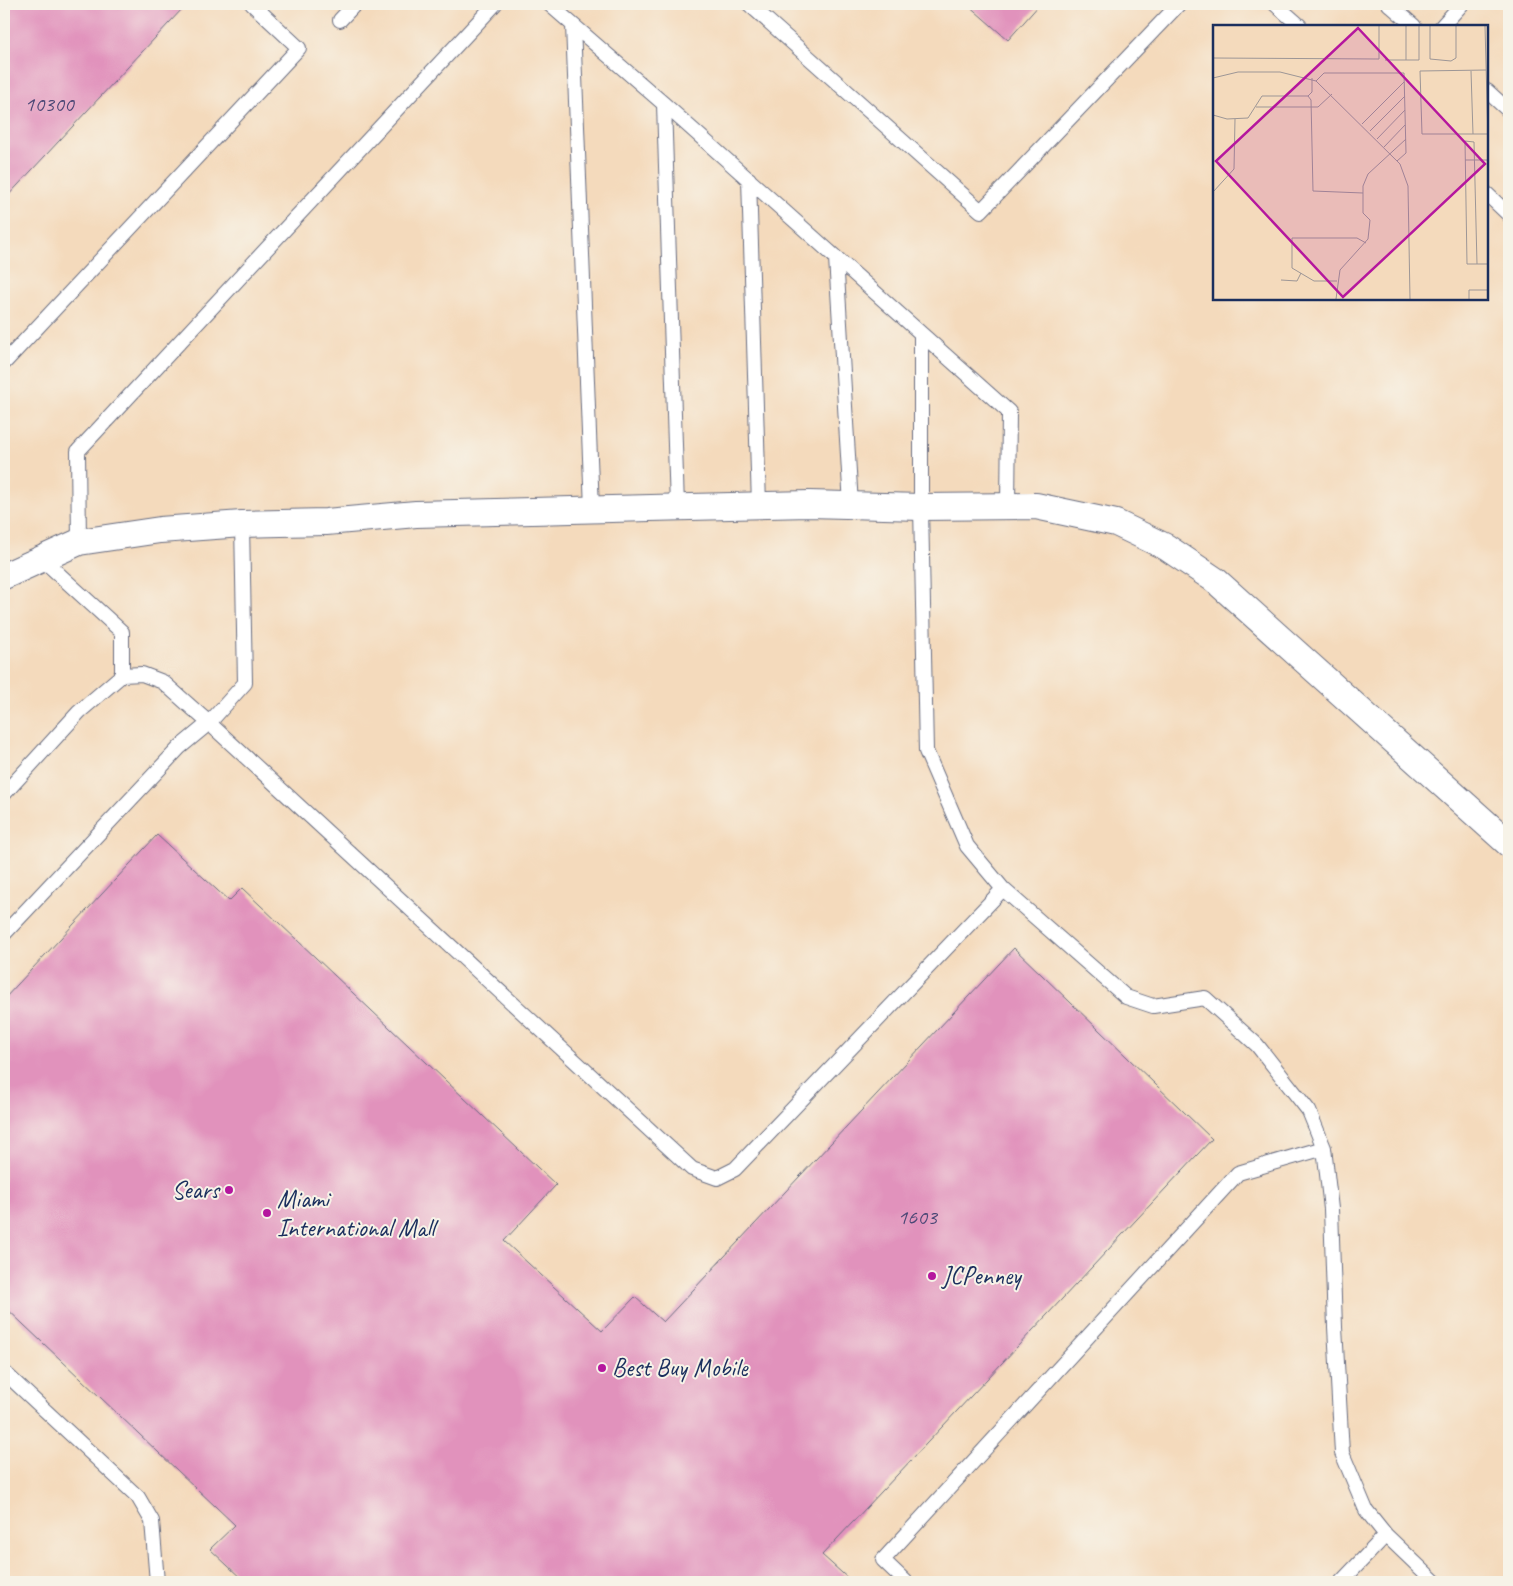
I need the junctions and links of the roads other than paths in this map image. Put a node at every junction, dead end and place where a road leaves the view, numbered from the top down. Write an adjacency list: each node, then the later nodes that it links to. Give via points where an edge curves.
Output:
1 (252, 4): 23 (lane, via 299,48)
2 (355, 4): 10 (lane)
3 (495, 4): 31 (lane, via 78,451)
4 (549, 4): 11 (lane)
5 (749, 4): 6 (lane, via 980,210)
6 (1178, 4)
7 (1275, 4): 12 (lane)
8 (1389, 4): 13 (lane)
9 (1462, 4): 14 (lane)
10 (340, 20)
11 (573, 25): 16 (lane); 29 (lane)
12 (1299, 25)
13 (1413, 25)
14 (1443, 25)
15 (1488, 91): 17 (lane)
16 (664, 104): 18 (lane); 26 (lane)
17 (1509, 110)
18 (749, 180): 21 (lane); 24 (lane)
19 (1488, 195): 20 (lane)
20 (1509, 214)
21 (836, 258): 22 (lane); 25 (lane)
22 (921, 334): 27 (lane); 28 (lane, via 1009,412)
23 (4, 363)
24 (759, 505): 25 (street); 26 (street)
25 (851, 505): 27 (street)
26 (677, 507): 29 (street)
27 (921, 507): 28 (street); 38 (lane, via 926,751 967,846)
28 (1008, 507): 37 (street, via 1036,506 1116,523 1166,547 1215,580)
29 (592, 510): 30 (street, via 416,514 326,522)
30 (242, 524): 31 (street, via 160,530); 35 (lane, via 245,683)
31 (79, 542): 32 (street)
32 (41, 558): 33 (street); 34 (lane, via 122,632)
33 (4, 576)
34 (122, 675): 35 (lane, via 142,674 163,682); 36 (lane, via 79,712)
35 (209, 723): 38 (lane, via 692,1169 717,1178 735,1169); 39 (lane, via 180,747)
36 (4, 794)
37 (1509, 844)
38 (1003, 889): 40 (lane, via 1126,997 1153,1006 1206,998 1257,1044 1309,1111)
39 (4, 934)
40 (1324, 1148): 42 (lane, via 1331,1209 1342,1453 1366,1510); 44 (lane, via 1238,1173 883,1560)
41 (4, 1372): 43 (lane, via 138,1497 152,1521)
42 (1386, 1535): 45 (lane); 46 (lane)
43 (158, 1582)
44 (906, 1582)
45 (1341, 1582)
46 (1434, 1582)

